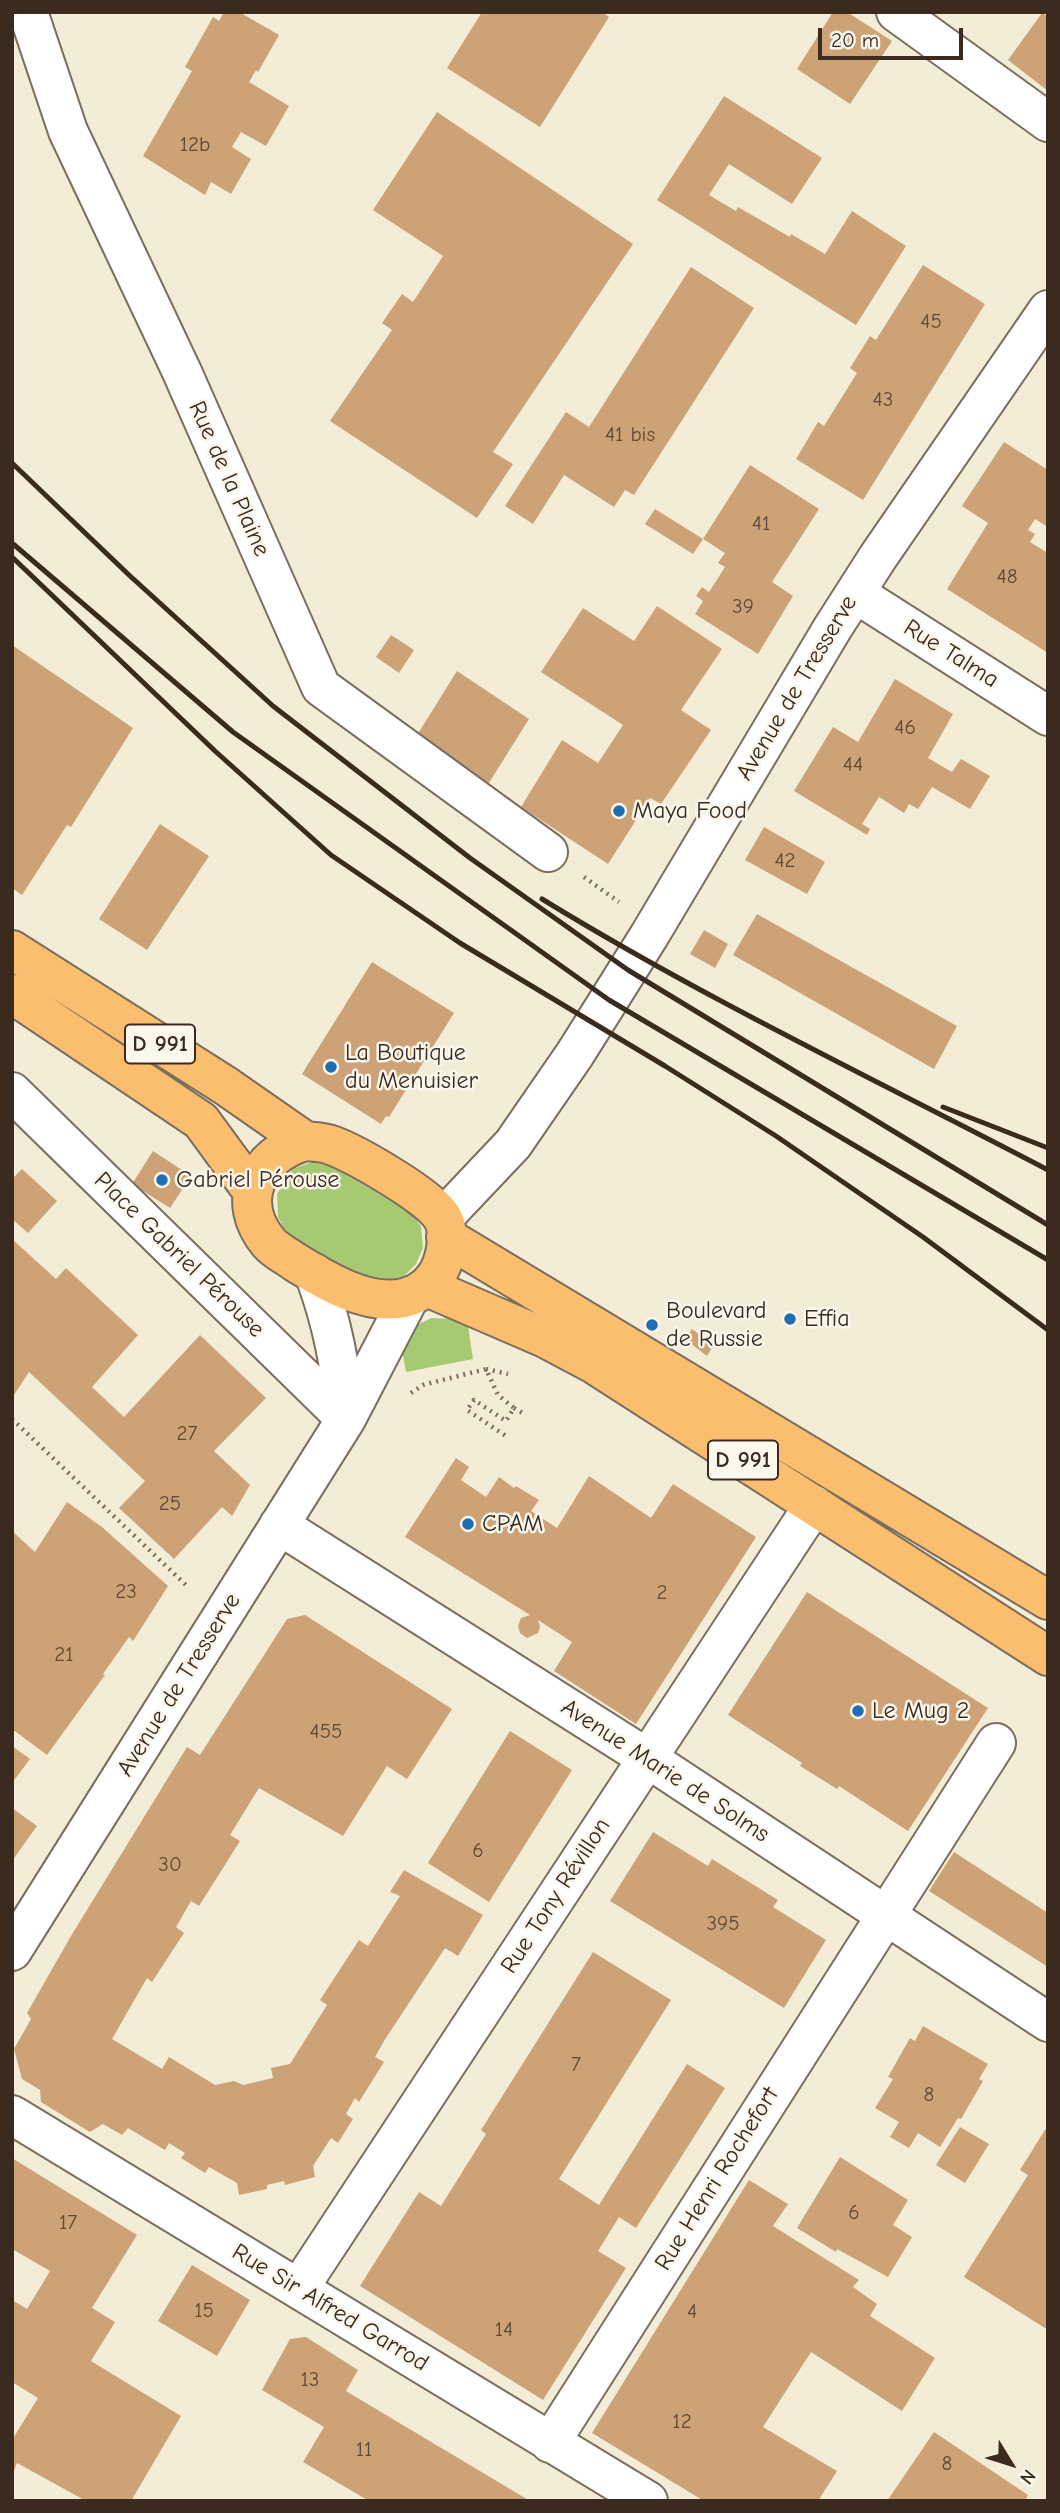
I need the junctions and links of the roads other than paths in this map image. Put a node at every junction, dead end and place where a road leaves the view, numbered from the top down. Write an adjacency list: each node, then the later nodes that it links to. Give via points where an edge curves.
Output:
1 (28, 12): 7 (street, Rue de la Plaine, via 68,131 182,372 321,687)
2 (896, 12): 3 (street)
3 (1048, 122)
4 (1048, 310): 5 (street, Avenue de Tresserve)
5 (855, 593): 6 (street, Rue Talma); 13 (street, Avenue de Tresserve, via 575,1054 513,1144)
6 (1048, 716)
7 (548, 852)
8 (12, 950): 11 (main road, D 991)
9 (12, 994): 12 (main road, D 991, via 201,1121)
10 (12, 1092): 16 (street, Place Gabriel Pérouse)
11 (305, 1141): 12 (main road, via 286,1146 271,1158 259,1173); 13 (main road, via 330,1144 417,1193)
12 (253, 1192): 14 (main road, via 253,1211 271,1245)
13 (445, 1227): 15 (main road, via 446,1255 439,1272); 19 (main road, D 991)
14 (314, 1273): 15 (main road, via 372,1298 391,1300); 16 (street, via 329,1313)
15 (419, 1292): 16 (street, Avenue de Tresserve); 17 (main road, D 991, via 545,1338 594,1364)
16 (346, 1419): 18 (street, Avenue de Tresserve)
17 (814, 1505): 20 (main road, D 991); 22 (street, Rue Tony Révillon)
18 (279, 1525): 22 (street, Avenue Marie de Solms); 24 (street, Avenue de Tresserve)
19 (1048, 1601)
20 (1047, 1656)
21 (996, 1743): 23 (street, Rue Henri Rochefort)
22 (647, 1758): 23 (street, Avenue Marie de Solms); 27 (street, Rue Tony Révillon)
23 (885, 1916): 25 (street, Avenue Marie de Solms); 28 (street, Rue Henri Rochefort)
24 (12, 1951)
25 (1048, 2022)
26 (12, 2115): 27 (street, Rue Sir Alfred Garrod)
27 (299, 2288): 28 (street, Rue Sir Alfred Garrod)
28 (550, 2442): 29 (street, Rue Sir Alfred Garrod)
29 (648, 2501)

